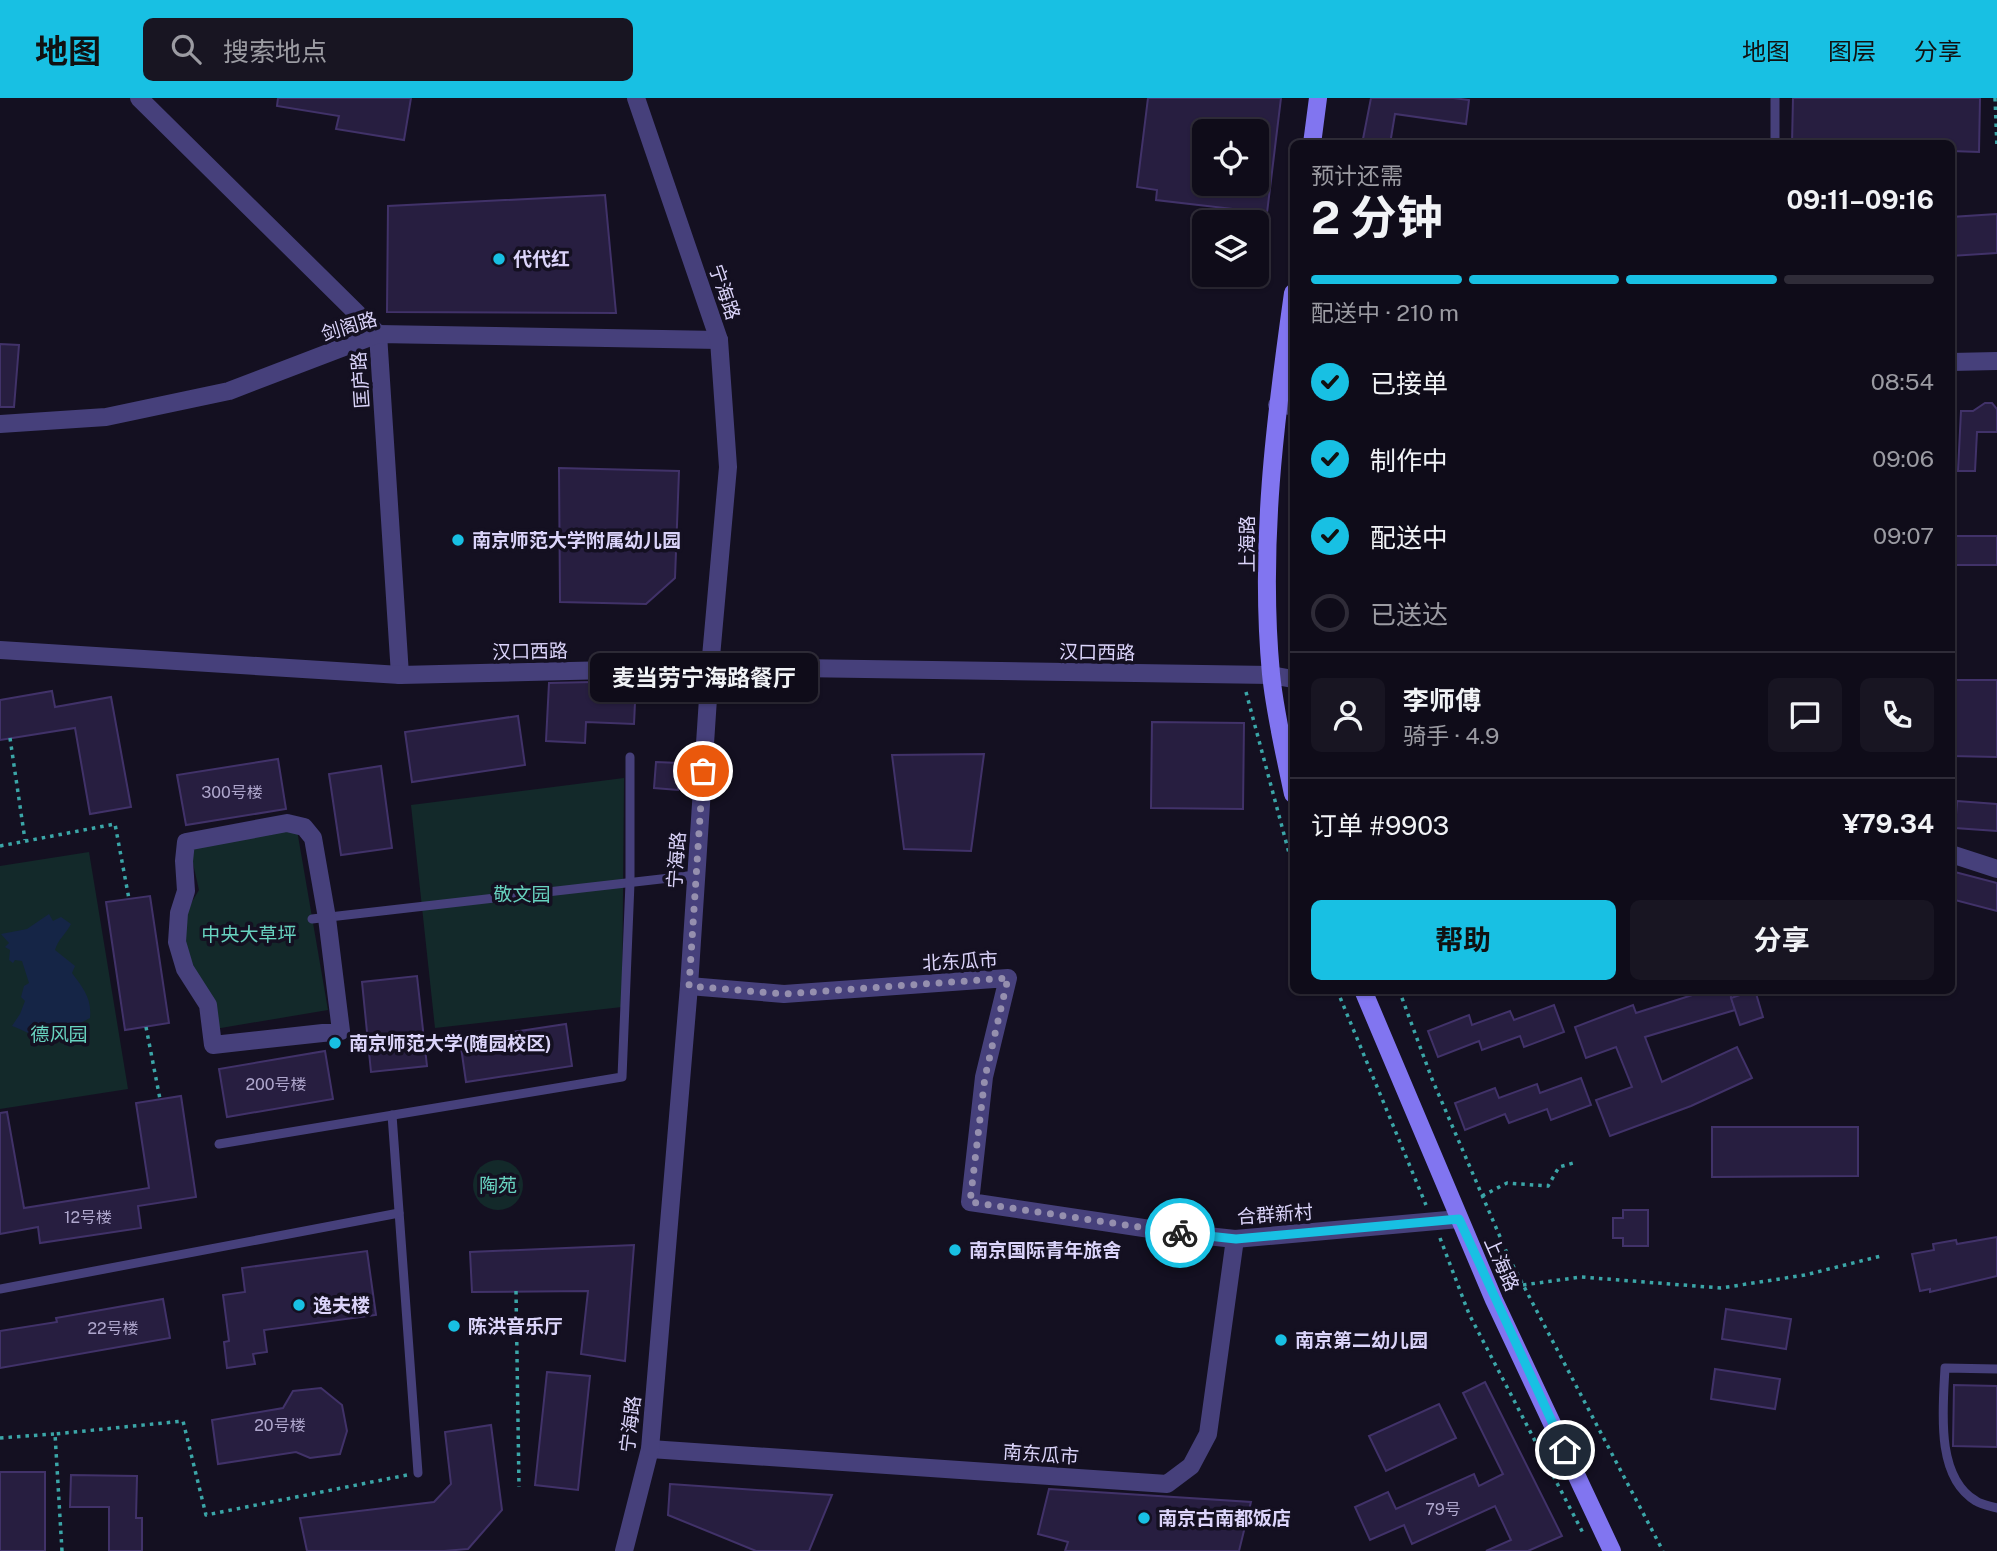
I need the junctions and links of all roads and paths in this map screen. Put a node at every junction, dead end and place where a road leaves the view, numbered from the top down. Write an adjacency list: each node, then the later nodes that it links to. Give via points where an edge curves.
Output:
1 (139, 98): 9 (street, 匡庐路)
2 (636, 98): 11 (street, 宁海路)
3 (1318, 98): 6 (main road)
4 (1775, 98): 7 (lane)
5 (1995, 98): 8 (path)
6 (1313, 140)
7 (1775, 140)
8 (1997, 148)
9 (378, 334): 11 (street, 剑阁路); 15 (street, 剑阁路, via 229,391 106,417); 18 (street, 匡庐路)
10 (1290, 335): 14 (main road, 上海路)
11 (719, 340): 17 (street, 宁海路, via 728,467)
12 (1997, 361): 13 (street)
13 (1955, 362)
14 (1285, 405): 19 (main road, 上海路, via 1266,530)
15 (0, 424)
16 (0, 650): 18 (street, 汉口西路)
17 (710, 668): 18 (street, 汉口西路); 20 (street, 汉口西路); 30 (street, 宁海路)
18 (400, 675)
19 (1271, 675): 20 (street, 汉口西路); 21 (street, 汉口西路); 24 (main road, 上海路)
20 (1241, 676): 28 (path)
21 (1290, 678)
22 (10, 738): 25 (path)
23 (629, 757): 31 (lane)
24 (1290, 778)
25 (25, 841): 26 (path); 32 (path, via 115,824)
26 (0, 846)
27 (1955, 855): 29 (street)
28 (1290, 857)
29 (1997, 869)
30 (696, 874): 31 (lane); 34 (street, 宁海路)
31 (630, 883): 33 (lane); 40 (lane, via 622,1077)
32 (129, 899)
33 (320, 919): 33 (street, via 313,838 304,827 287,823 187,842 186,891 177,942 185,969 208,1005 212,1045 341,1031)
34 (689, 986): 44 (street, 北东瓜市, via 784,994 1008,978 985,1077); 56 (street, 宁海路)
35 (1339, 994): 47 (path)
36 (1365, 994): 46 (main road, 上海路)
37 (1400, 994): 43 (path)
38 (146, 1027): 39 (path)
39 (160, 1099)
40 (392, 1115): 41 (lane); 45 (lane)
41 (219, 1143)
42 (1577, 1161): 43 (path, via 1559,1167 1548,1186 1507,1183)
43 (1482, 1196): 50 (path)
44 (970, 1202): 48 (street, 合群新村)
45 (399, 1213): 51 (lane); 57 (lane)
46 (1459, 1219): 47 (street, 合群新村); 63 (main road, 上海路)
47 (1433, 1222): 48 (street, 合群新村); 60 (path, via 1469,1314)
48 (1236, 1239): 56 (street, 南东瓜市, via 1208,1434 1191,1466 1167,1484)
49 (1881, 1256): 50 (path, via 1805,1275 1721,1288 1581,1277)
50 (1523, 1285): 64 (path)
51 (0, 1289)
52 (516, 1291): 58 (path)
53 (1997, 1369): 59 (lane, via 1945,1368 1943,1416 1944,1448 1954,1473 1976,1501)
54 (55, 1434): 55 (path); 57 (path, via 183,1421 206,1515); 61 (path)
55 (0, 1438)
56 (650, 1449): 62 (street, 宁海路)
57 (418, 1472)
58 (519, 1487)
59 (1997, 1508)
60 (1586, 1539)
61 (62, 1551)
62 (624, 1551)
63 (1612, 1551)
64 (1663, 1551)

